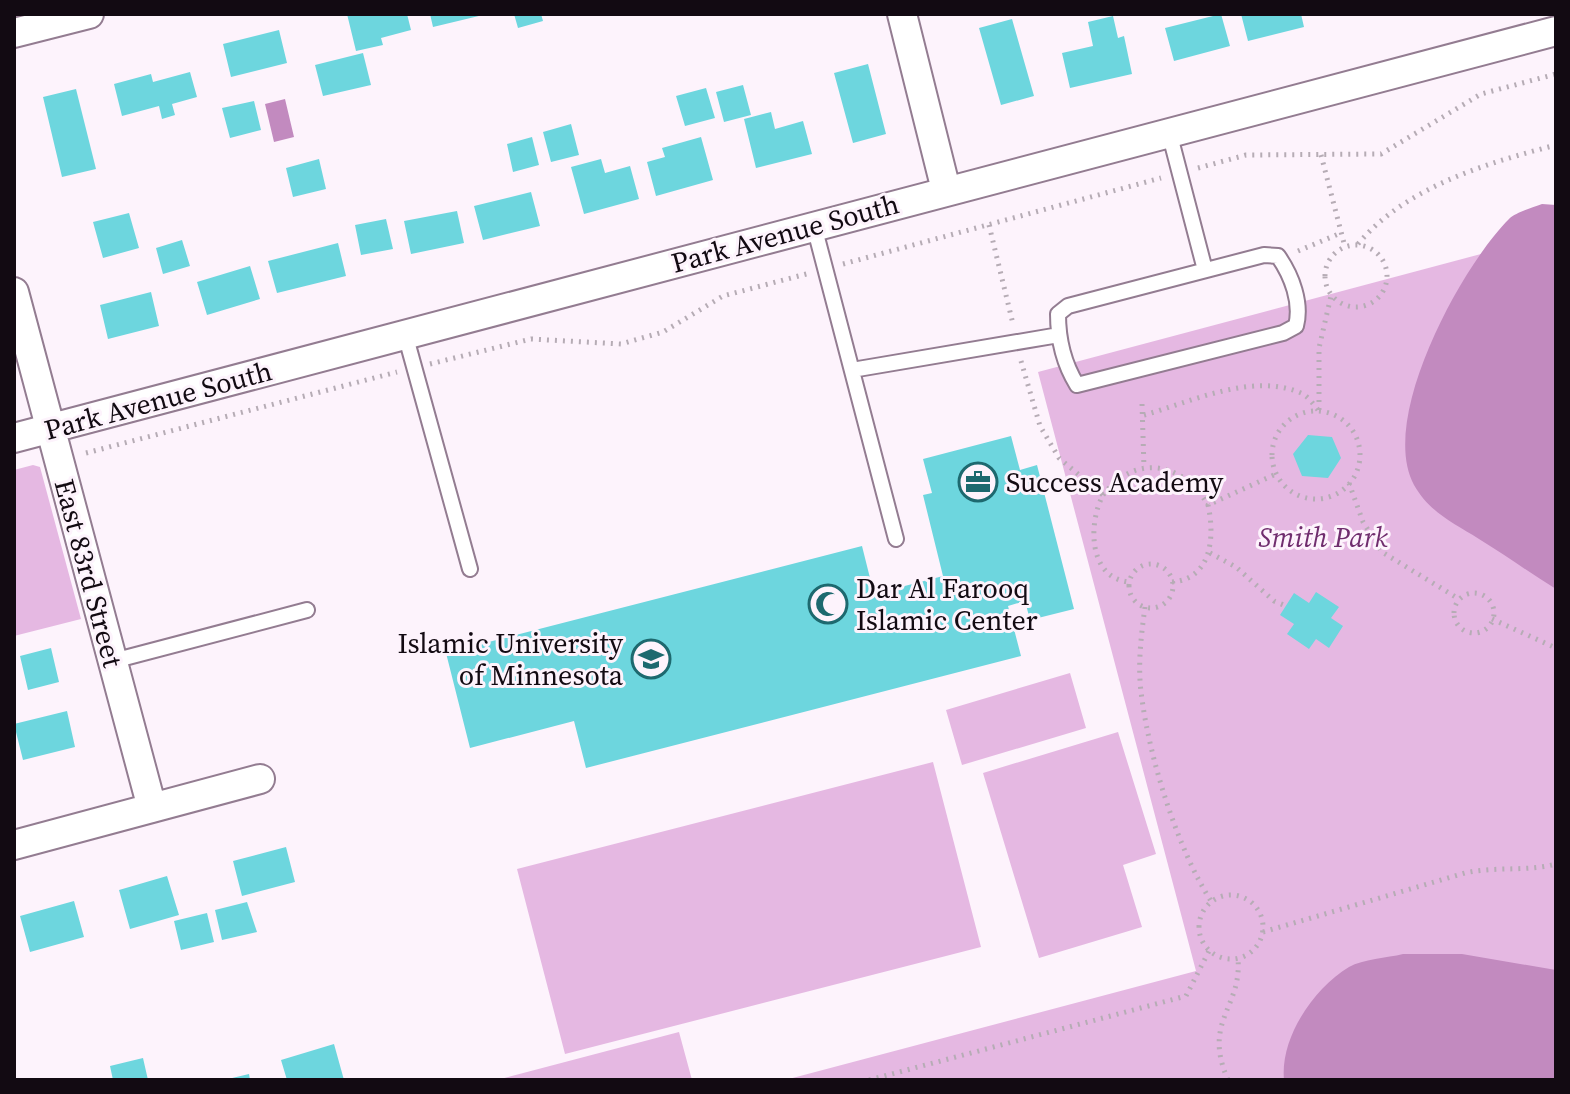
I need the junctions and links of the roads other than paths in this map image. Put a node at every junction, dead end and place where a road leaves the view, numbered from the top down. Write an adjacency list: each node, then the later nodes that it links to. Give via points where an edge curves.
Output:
1 (89, 14): 4 (street)
2 (902, 14): 6 (street)
3 (1556, 31): 5 (street, Park Avenue South)
4 (14, 33)
5 (1169, 132): 6 (street, Park Avenue South); 8 (lane)
6 (946, 190): 7 (street, Park Avenue South)
7 (814, 226): 10 (street, Park Avenue South); 12 (lane)
8 (1205, 270): 11 (lane, via 1068,306 1058,314); 11 (lane, via 1278,256 1299,313 1296,326 1077,385)
9 (14, 292): 13 (street, East 83rd Street)
10 (405, 334): 13 (street, Park Avenue South); 16 (lane)
11 (1059, 335): 12 (lane)
12 (852, 370): 15 (lane)
13 (51, 429): 14 (street, Park Avenue South); 18 (street, East 83rd Street)
14 (14, 438)
15 (896, 539)
16 (470, 569)
17 (307, 610): 18 (lane)
18 (113, 661): 20 (street, East 83rd Street)
19 (260, 779): 20 (street)
20 (152, 808): 21 (street)
21 (14, 845)

